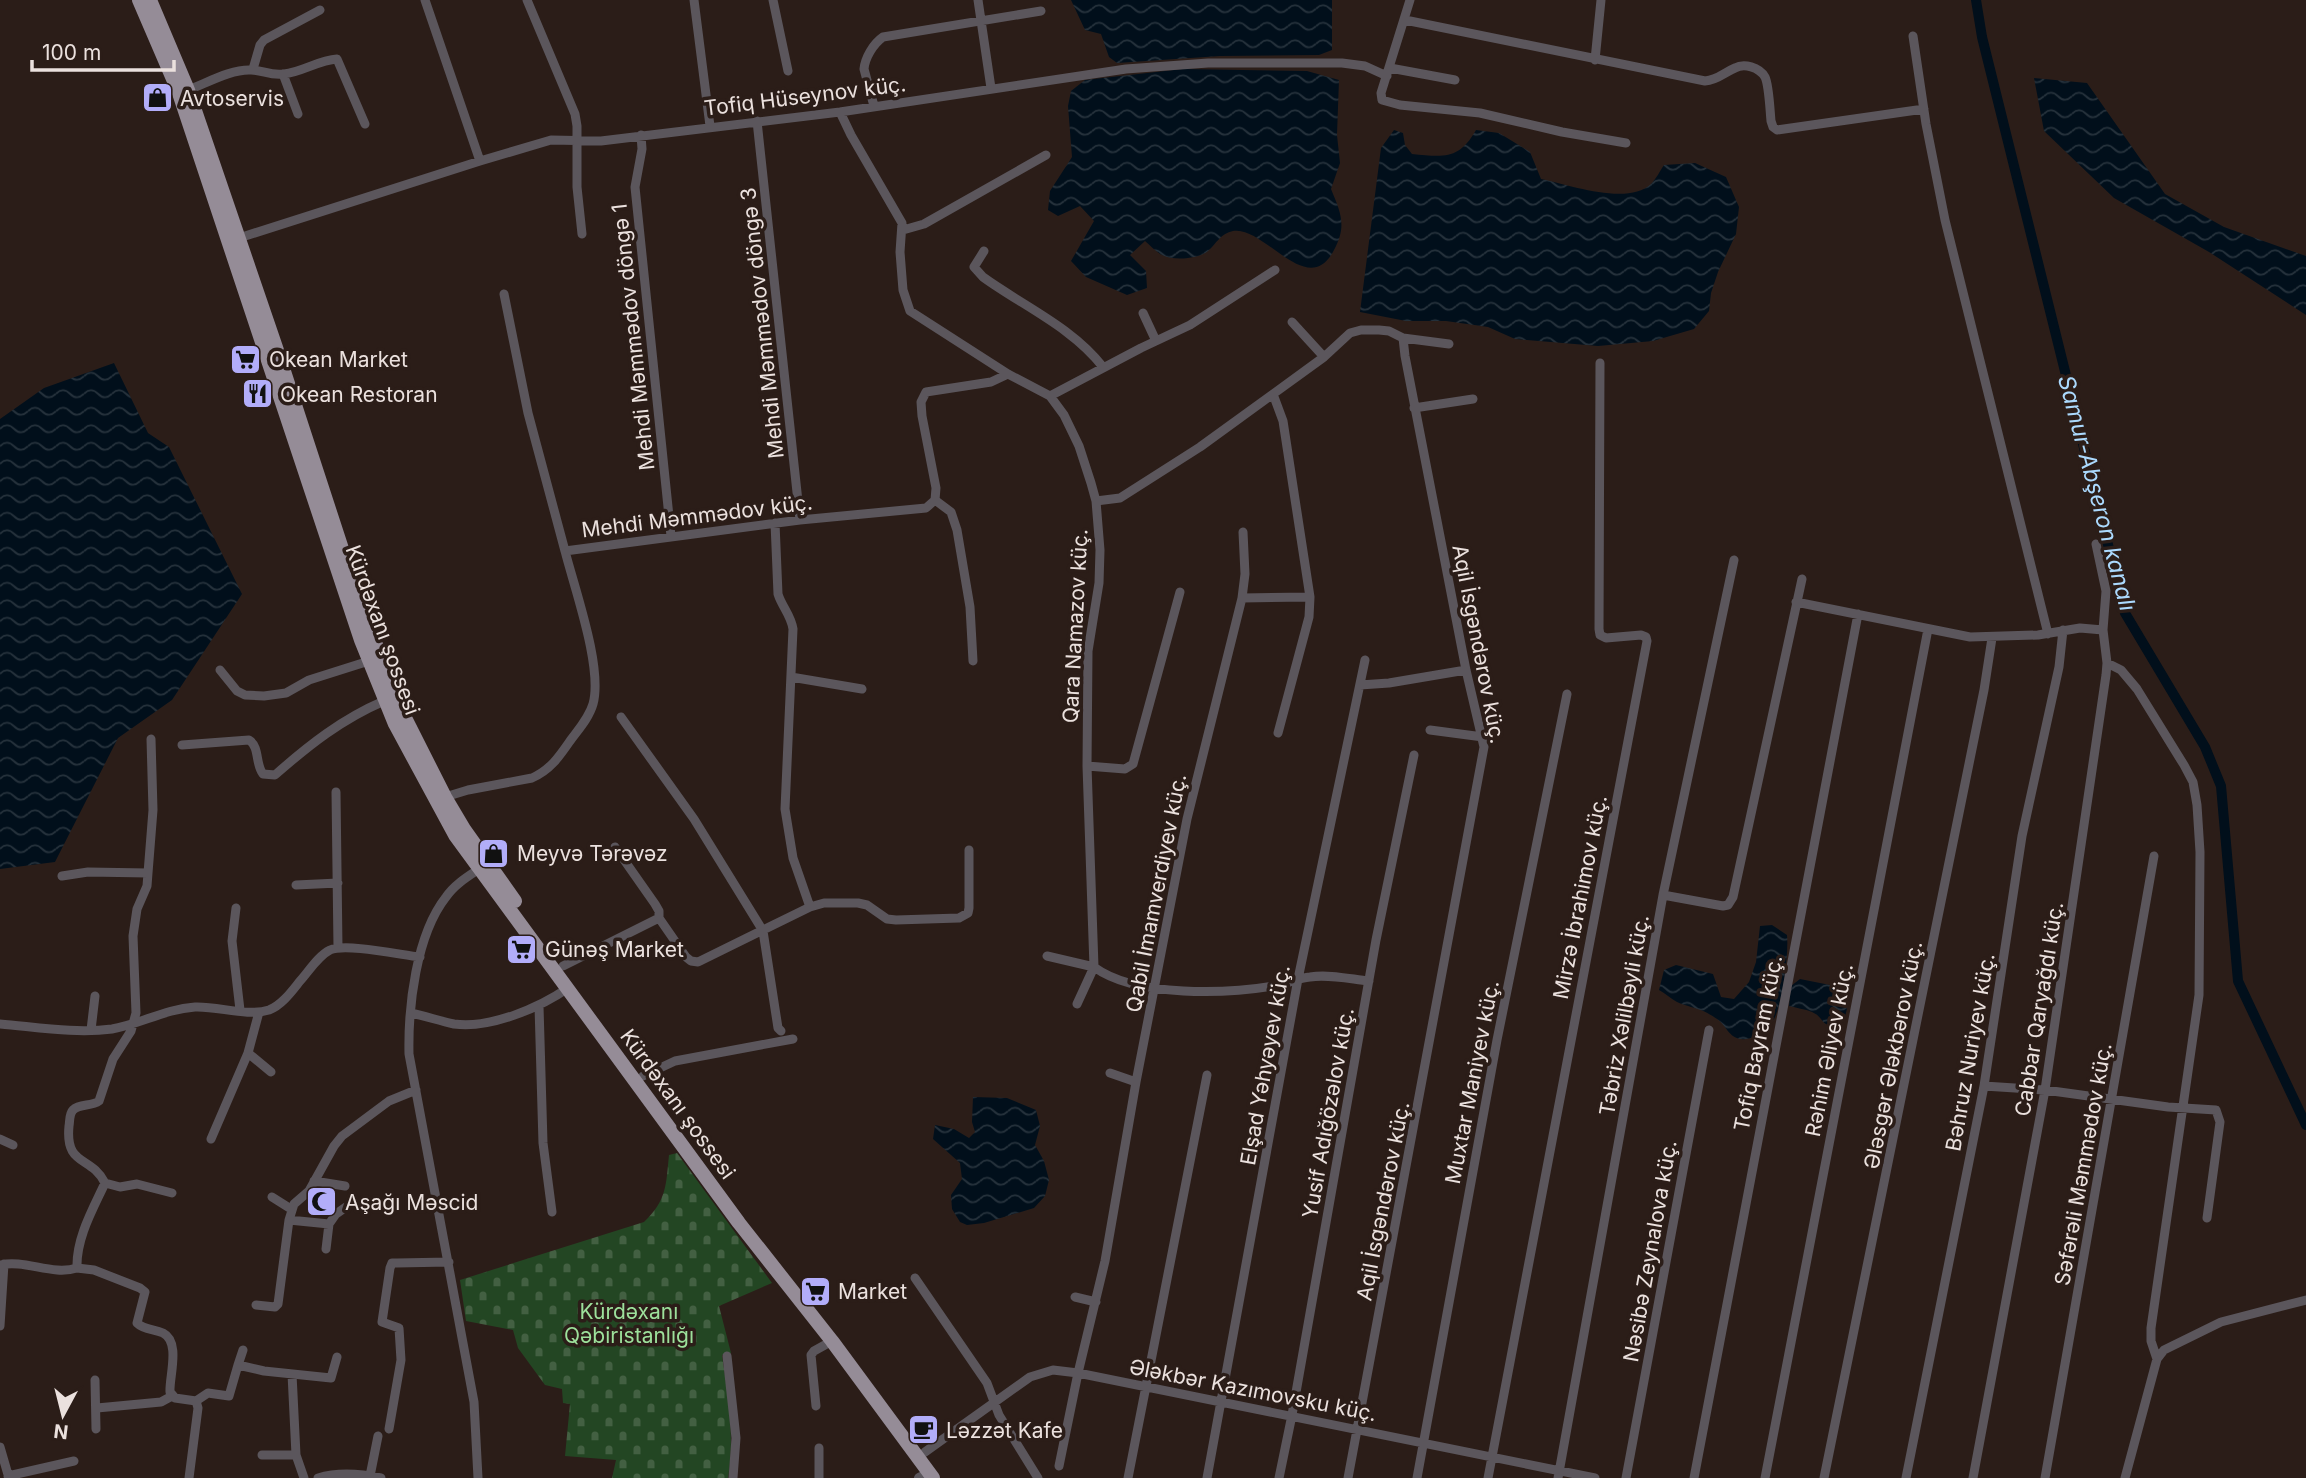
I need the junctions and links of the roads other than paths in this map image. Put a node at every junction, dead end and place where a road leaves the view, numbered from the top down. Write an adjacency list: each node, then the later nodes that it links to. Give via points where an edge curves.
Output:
1 (139, 0): 75 (main road, Kürdəxanı şossesi, via 181,101)
2 (150, 0): 22 (main road, Kürdəxanı şossesi)
3 (425, 0): 34 (street)
4 (527, 0): 31 (street, via 575,114)
5 (694, 0): 29 (street)
6 (773, 0): 17 (street)
7 (978, 0): 12 (street)
8 (1410, 0): 13 (street)
9 (1601, 0): 15 (street)
10 (320, 10): 16 (street, via 264,40)
11 (1041, 11): 12 (street)
12 (981, 20): 21 (street); 23 (street, via 878,40 864,63)
13 (1405, 20): 15 (street); 18 (street)
14 (1913, 36): 24 (street)
15 (1595, 60): 24 (street, via 1705,81 1735,67 1755,68 1765,77 1771,121 1777,130)
16 (253, 69): 19 (street); 22 (street)
17 (788, 71)
18 (1388, 72): 20 (street, Tofiq Hüseynov küç.); 21 (street, Tofiq Hüseynov küç., via 1342,63 1208,63); 32 (street, via 1381,93 1388,103 1480,113)
19 (283, 74): 26 (street); 28 (street, via 337,59)
20 (1455, 80)
21 (991, 88): 23 (street, Tofiq Hüseynov küç.)
22 (188, 90): 37 (main road, Kürdəxanı şossesi)
23 (874, 106): 25 (street, Tofiq Hüseynov küç.)
24 (1924, 109): 72 (street, via 1945,220)
25 (840, 112): 27 (street, Tofiq Hüseynov küç.); 35 (street, Qara Namazov küç.)
26 (298, 114)
27 (757, 121): 29 (street, Tofiq Hüseynov küç.); 56 (street, Mehdi Məmmədov döngə 3)
28 (365, 124)
29 (710, 126): 30 (street, Tofiq Hüseynov küç.)
30 (641, 135): 31 (street, Tofiq Hüseynov küç.); 59 (street, Mehdi Məmmədov döngə 1, via 635,187)
31 (576, 141): 34 (street, Tofiq Hüseynov küç., via 551,141); 36 (street)
32 (1626, 143)
33 (1046, 155): 35 (street, via 924,224)
34 (480, 161): 37 (street, Tofiq Hüseynov küç.)
35 (903, 230): 49 (street, Qara Namazov küç., via 903,290 910,311)
36 (582, 234)
37 (239, 238): 94 (main road, Kürdəxanı şossesi, via 386,675)
38 (984, 251): 48 (street, via 974,267 983,277 1063,329)
39 (1275, 270): 44 (street, via 1190,326)
40 (504, 294): 61 (street, via 528,413)
41 (1143, 313): 44 (street)
42 (1292, 323): 46 (street)
43 (1403, 338): 45 (street); 46 (street, via 1389,331 1355,331); 53 (street, Aqil İsgəndərov küç.)
44 (1156, 341): 48 (street)
45 (1449, 344)
46 (1324, 357): 50 (street)
47 (1600, 363): 192 (street, Mirzə İbrahimov küç., via 1600,635 1641,635 1647,641)
48 (1103, 367): 51 (street)
49 (1008, 374): 51 (street, Qara Namazov küç.); 54 (street, via 991,382 926,392 922,416)
50 (1273, 394): 55 (street, via 1135,489 1110,501); 65 (street, via 1283,421)
51 (1050, 396): 55 (street, Qara Namazov küç., via 1079,446)
52 (1473, 399): 53 (street)
53 (1415, 408): 79 (street, Aqil İsgəndərov küç.)
54 (935, 500): 56 (street, Mehdi Məmmədov küç., via 926,508); 76 (street, via 951,512 957,530 966,572)
55 (1096, 501): 92 (street, Qara Namazov küç., via 1099,583 1087,651)
56 (800, 520): 57 (street, Mehdi Məmmədov küç.)
57 (775, 523): 59 (street, Mehdi Məmmədov küç.); 80 (street, via 778,594 792,619)
58 (1242, 532): 66 (street, Qabil İmamverdiyev küç.)
59 (671, 536): 61 (street, Mehdi Məmmədov küç.)
60 (2096, 544): 71 (street, Cabbar Qaryağdı küç., via 2106,591)
61 (565, 551): 94 (street, Mehdi Məmmədov küç., via 595,666 588,715 556,761 541,774)
62 (1734, 560): 103 (street, Təbriz Xəlilbəyli küç.)
63 (1802, 579): 67 (street)
64 (1180, 592): 92 (street, via 1133,764 1125,769)
65 (1310, 597): 66 (street); 87 (street, via 1310,617)
66 (1242, 598): 116 (street, Qabil İmamverdiyev küç., via 1187,819)
67 (1796, 602): 68 (street); 103 (street, via 1732,897 1723,906)
68 (1857, 614): 69 (street); 215 (street, Tofiq Bayram küç.)
69 (1928, 629): 73 (street); 216 (street, Rəhim Əliyev küç.)
70 (2063, 630): 71 (street); 72 (street); 135 (street, Bəhruz Nuriyev küç., via 2061,658 2022,836)
71 (2102, 630): 77 (street, Cabbar Qaryağdı küç.)
72 (2048, 634): 73 (street)
73 (1992, 638): 217 (street, Ələsgər Ələkbərov küç.)
74 (1365, 660): 81 (street, Elşad Yəhyəyev küç.)
75 (369, 661): 78 (street, via 309,680 286,693 264,696 237,691); 84 (main road, Kürdəxanı şossesi)
76 (973, 661)
77 (2107, 663): 137 (street, Cabbar Qaryağdı küç.); 139 (street, via 2121,670 2144,700 2193,782 2197,805 2199,995)
78 (220, 670)
79 (1466, 670): 81 (street); 88 (street, Aqil İsgəndərov küç.)
80 (791, 677): 82 (street); 104 (street, via 785,809 793,859)
81 (1360, 685): 113 (street, Elşad Yəhyəyev küç.)
82 (862, 689)
83 (1567, 694): 186 (street, Muxtar Maniyev küç., via 1497,1040)
84 (384, 701): 90 (street, via 312,742 275,775 263,774 249,740); 98 (main road, Kürdəxanı şossesi, via 436,802)
85 (621, 717): 107 (street, via 694,819)
86 (1430, 730): 88 (street)
87 (1278, 733)
88 (1483, 737): 184 (street, Aqil İsgəndərov küç., via 1484,754)
89 (151, 739): 99 (street)
90 (182, 746)
91 (1414, 755): 114 (street, Yusif Adığözəlov küç.)
92 (1087, 766): 112 (street, Qara Namazov küç.)
93 (336, 792): 101 (street)
94 (445, 797): 98 (main road, Kürdəxanı şossesi)
95 (615, 847): 106 (street, via 655,904)
96 (969, 850): 104 (street, via 969,908 964,916 896,920 867,905 824,903)
97 (2154, 856): 138 (street, Səfərəli Məmmədov küç.)
98 (483, 866): 110 (street, via 441,903); 111 (main road, Kürdəxanı şossesi); 115 (main road, Kürdəxanı şossesi)
99 (148, 873): 100 (street); 124 (street, via 134,924)
100 (62, 876)
101 (338, 883): 102 (street); 108 (street)
102 (296, 885)
103 (1664, 895): 195 (street, Təbriz Xəlilbəyli küç.)
104 (810, 907): 107 (street)
105 (236, 908): 120 (street, via 232,941)
106 (659, 918): 107 (street, via 691,961); 111 (street)
107 (763, 931): 126 (street)
108 (338, 948): 110 (street); 121 (street, via 320,957 275,1007)
109 (1047, 956): 112 (street)
110 (420, 957): 122 (street)
111 (563, 965): 133 (main road, Kürdəxanı şossesi)
112 (1094, 967): 116 (street); 118 (street)
113 (1298, 979): 114 (street, via 1316,976); 116 (street, via 1275,986 1212,991); 178 (street, Elşad Yəhyəyev küç.)
114 (1369, 981): 181 (street, Yusif Adığözəlov küç.)
115 (568, 988): 119 (street); 153 (main road, Kürdəxanı şossesi)
116 (1154, 989): 134 (street, Qabil İmamverdiyev küç.)
117 (95, 996): 125 (street)
118 (1077, 1004)
119 (539, 1006): 122 (street, via 482,1024 456,1024); 150 (street, via 542,1130)
120 (240, 1010): 121 (street); 124 (street, via 187,1008)
121 (259, 1012): 129 (street)
122 (411, 1013): 136 (street, via 409,1054)
123 (0, 1024): 125 (street)
124 (134, 1024): 125 (street); 144 (street, via 113,1059 99,1101 71,1112 68,1146)
125 (90, 1030)
126 (781, 1031)
127 (1709, 1031): 214 (street, Nəsibə Zeynalova küç.)
128 (793, 1040): 133 (street, via 675,1061)
129 (248, 1053): 130 (street); 141 (street)
130 (271, 1072)
131 (1110, 1073): 134 (street)
132 (1207, 1075): 174 (street)
133 (643, 1076): 153 (main road, Kürdəxanı şossesi)
134 (1136, 1082): 162 (street, Qabil İmamverdiyev küç.)
135 (1984, 1086): 137 (street); 218 (street, Bəhruz Nuriyev küç.)
136 (416, 1090): 143 (street, via 389,1101 347,1131); 156 (street)
137 (2045, 1090): 138 (street); 219 (street, Cabbar Qaryağdı küç.)
138 (2112, 1099): 139 (street); 220 (street, Səfərəli Məmmədov küç.)
139 (2183, 1109): 151 (street, via 2207,1108 2219,1114); 169 (street, via 2151,1328)
140 (0, 1139): 142 (street)
141 (211, 1139)
142 (13, 1145)
143 (314, 1181): 145 (street); 149 (street)
144 (105, 1183): 146 (street, via 120,1187 137,1184); 158 (street, via 83,1234)
145 (345, 1186)
146 (173, 1193)
147 (272, 1197): 149 (street)
148 (346, 1207): 154 (street)
149 (291, 1209): 152 (street)
150 (552, 1212)
151 (2207, 1218)
152 (289, 1220): 154 (street); 163 (street, via 278,1304)
153 (743, 1220): 165 (main road, Kürdəxanı şossesi); 189 (main road, Kürdəxanı şossesi)
154 (329, 1224): 155 (street)
155 (326, 1249)
156 (449, 1262): 183 (street, via 397,1263 390,1268 382,1322 399,1328 401,1360); 203 (street, via 474,1402)
157 (2, 1264): 158 (street); 164 (street)
158 (77, 1268): 175 (street, via 94,1270 145,1292 137,1323 169,1338)
159 (915, 1278): 177 (street, via 987,1383)
160 (1075, 1297): 162 (street)
161 (2306, 1300): 169 (street, via 2221,1322 2164,1350)
162 (1096, 1302): 171 (street, Qabil İmamverdiyev küç.)
163 (256, 1305)
164 (0, 1326)
165 (832, 1340): 179 (street, via 811,1355); 196 (main road, Kürdəxanı şossesi)
166 (243, 1350): 170 (street)
167 (726, 1356): 204 (street, via 736,1438)
168 (337, 1357): 172 (street, via 331,1378)
169 (2157, 1359): 221 (street)
170 (238, 1365): 172 (street); 176 (street, via 229,1396 208,1393)
171 (1078, 1373): 174 (street, Ələkbər Kazımovsku küç.); 177 (street, Ələkbər Kazımovsku küç., via 1038,1373); 194 (street, Qabil İmamverdiyev küç.)
172 (292, 1374): 191 (street)
173 (95, 1380): 180 (street)
174 (1146, 1387): 178 (street, Ələkbər Kazımovsku küç.); 207 (street)
175 (172, 1396): 176 (street); 180 (street, via 160,1402)
176 (196, 1401): 199 (street)
177 (993, 1401): 189 (street, Ələkbər Kazımovsku küç.); 206 (street)
178 (1222, 1402): 181 (street, Ələkbər Kazımovsku küç.); 208 (street, Elşad Yəhyəyev küç.)
179 (816, 1406)
180 (97, 1408): 182 (street)
181 (1292, 1415): 184 (street, Ələkbər Kazımovsku küç.); 209 (street, Yusif Adığözəlov küç.)
182 (96, 1429)
183 (389, 1429)
184 (1358, 1429): 186 (street, Ələkbər Kazımovsku küç.); 210 (street, Aqil İsgəndərov küç.)
185 (378, 1436): 197 (street)
186 (1424, 1442): 192 (street, Ələkbər Kazımovsku küç.); 211 (street, Muxtar Maniyev küç.)
187 (0, 1447): 198 (street)
188 (819, 1448): 205 (street)
189 (925, 1452): 196 (main road, Kürdəxanı şossesi)
190 (262, 1455): 191 (street)
191 (296, 1455): 200 (street)
192 (1493, 1456): 195 (street, Ələkbər Kazımovsku küç.); 212 (street, Mirzə İbrahimov küç.)
193 (74, 1461): 198 (street)
194 (1059, 1466)
195 (1558, 1474): 213 (street, Ələkbər Kazımovsku küç.)
196 (932, 1475)
197 (370, 1476): 201 (street); 202 (street)
198 (8, 1477)
199 (189, 1478)
200 (303, 1478)
201 (318, 1478)
202 (381, 1478)
203 (478, 1478)
204 (733, 1478)
205 (820, 1478)
206 (1038, 1478)
207 (1128, 1478)
208 (1207, 1478)
209 (1279, 1478)
210 (1348, 1478)
211 (1417, 1478)
212 (1488, 1478)
213 (1595, 1478)
214 (1626, 1478)
215 (1694, 1478)
216 (1765, 1478)
217 (1824, 1478)
218 (1906, 1478)
219 (1973, 1478)
220 (2045, 1478)
221 (2125, 1478)

